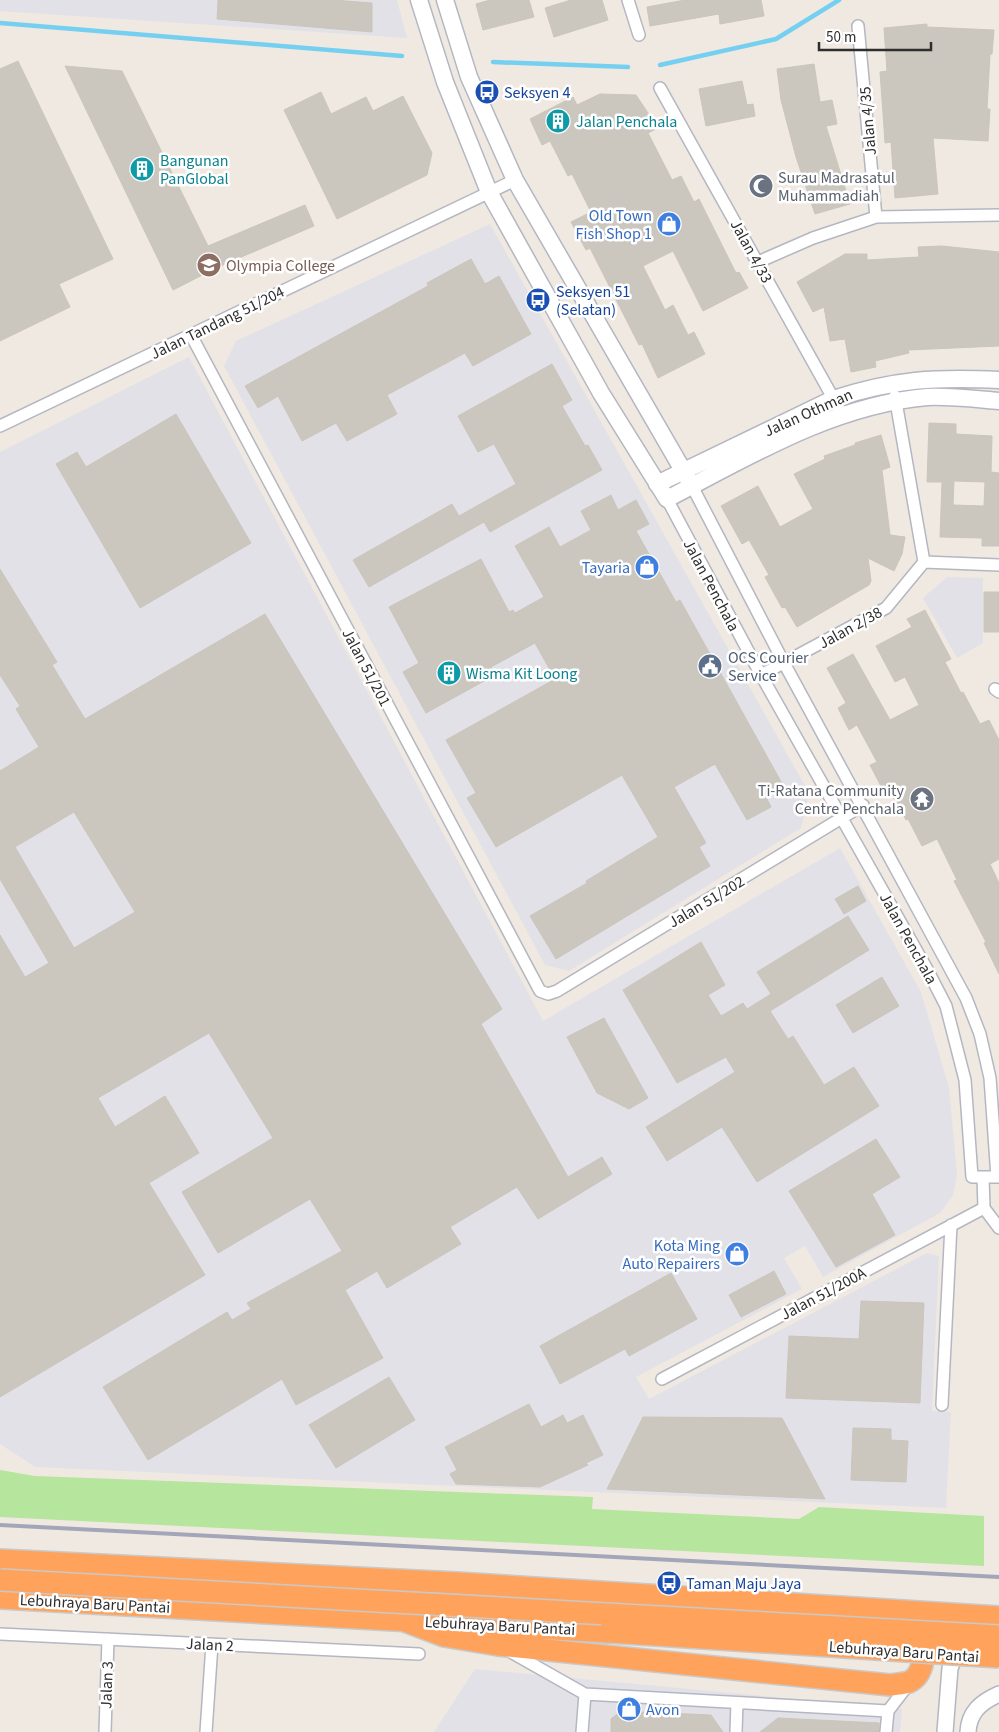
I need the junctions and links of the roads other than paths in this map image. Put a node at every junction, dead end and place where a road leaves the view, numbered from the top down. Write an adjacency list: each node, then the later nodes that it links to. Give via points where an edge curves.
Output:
1 (419, 0): 8 (main road, Jalan Penchala, via 445,82)
2 (445, 0): 7 (main road, Jalan Penchala, via 469,76)
3 (628, 0): 5 (street)
4 (858, 26): 10 (street, Jalan 4/35)
5 (639, 35)
6 (660, 88): 11 (street, Jalan 4/33)
7 (515, 180): 8 (street, Jalan Tandang 51/204); 20 (main road, Jalan Penchala)
8 (489, 192): 12 (street, Jalan Tandang 51/204); 21 (main road, Jalan Penchala, via 601,393)
9 (999, 215): 10 (street)
10 (876, 217): 11 (street)
11 (758, 262): 15 (street, Jalan 4/33)
12 (191, 335): 19 (street, Jalan Tandang 51/204); 30 (street, Jalan 51/201, via 534,980 540,990)
13 (999, 380): 14 (main road, Jalan Othman, via 922,378)
14 (892, 382): 15 (main road, Jalan Othman); 17 (street)
15 (833, 398): 18 (street, Jalan 4/33); 20 (main road, Jalan Othman)
16 (999, 400): 17 (main road, Jalan Othman, via 928,397)
17 (896, 401): 18 (main road, Jalan Othman); 24 (street)
18 (842, 414): 22 (main road, Jalan Othman)
19 (0, 426)
20 (683, 470): 21 (main road, Jalan Othman); 22 (main road, Jalan Penchala)
21 (657, 484): 23 (main road, Jalan Penchala)
22 (692, 486): 23 (main road, Jalan Othman); 26 (street, Jalan Penchala)
23 (667, 499): 27 (street, Jalan Penchala)
24 (924, 562): 25 (street); 26 (street, Jalan 2/38, via 886,608)
25 (999, 566)
26 (784, 663): 27 (street, Jalan 2/38); 28 (street, Jalan Penchala)
27 (761, 675): 29 (street, Jalan Penchala)
28 (863, 806): 29 (street, Jalan 51/202); 32 (street, Jalan Penchala, via 966,998 980,1034 990,1078)
29 (842, 818): 30 (street, Jalan 51/202); 31 (street, Jalan Penchala, via 946,1006 965,1080)
30 (548, 994)
31 (978, 1177): 32 (street); 33 (street, Jalan Penchala)
32 (998, 1177)
33 (984, 1208): 34 (street, Jalan 51/200A); 35 (street)
34 (951, 1225): 36 (street, Jalan 51/200A); 37 (street)
35 (999, 1228)
36 (662, 1379)
37 (942, 1405)
38 (0, 1560): 41 (highway, via 457,1583)
39 (0, 1580): 46 (highway, Lebuhraya Baru Pantai, bridge)
40 (0, 1598): 43 (highway, Lebuhraya Baru Pantai)
41 (886, 1610): 42 (highway); 52 (highway, via 907,1618 918,1627 922,1639 922,1663)
42 (999, 1618)
43 (402, 1620): 49 (highway, via 444,1636); 51 (highway, Lebuhraya Baru Pantai, bridge)
44 (999, 1627): 62 (street, via 974,1633 962,1644 950,1668)
45 (0, 1634): 47 (street, Jalan 2)
46 (999, 1636)
47 (108, 1639): 48 (street, Jalan 2); 57 (street, Jalan 3)
48 (212, 1644): 50 (street, Jalan 2); 58 (street)
49 (498, 1645): 52 (highway, via 890,1685); 53 (street)
50 (419, 1654)
51 (999, 1657)
52 (911, 1681): 56 (street)
53 (585, 1694): 55 (street); 59 (street)
54 (999, 1694): 63 (street, via 980,1704 973,1713)
55 (737, 1703): 56 (street); 60 (street)
56 (888, 1711): 61 (street)
57 (105, 1732)
58 (206, 1732)
59 (582, 1732)
60 (736, 1732)
61 (886, 1732)
62 (945, 1732)
63 (968, 1732)

